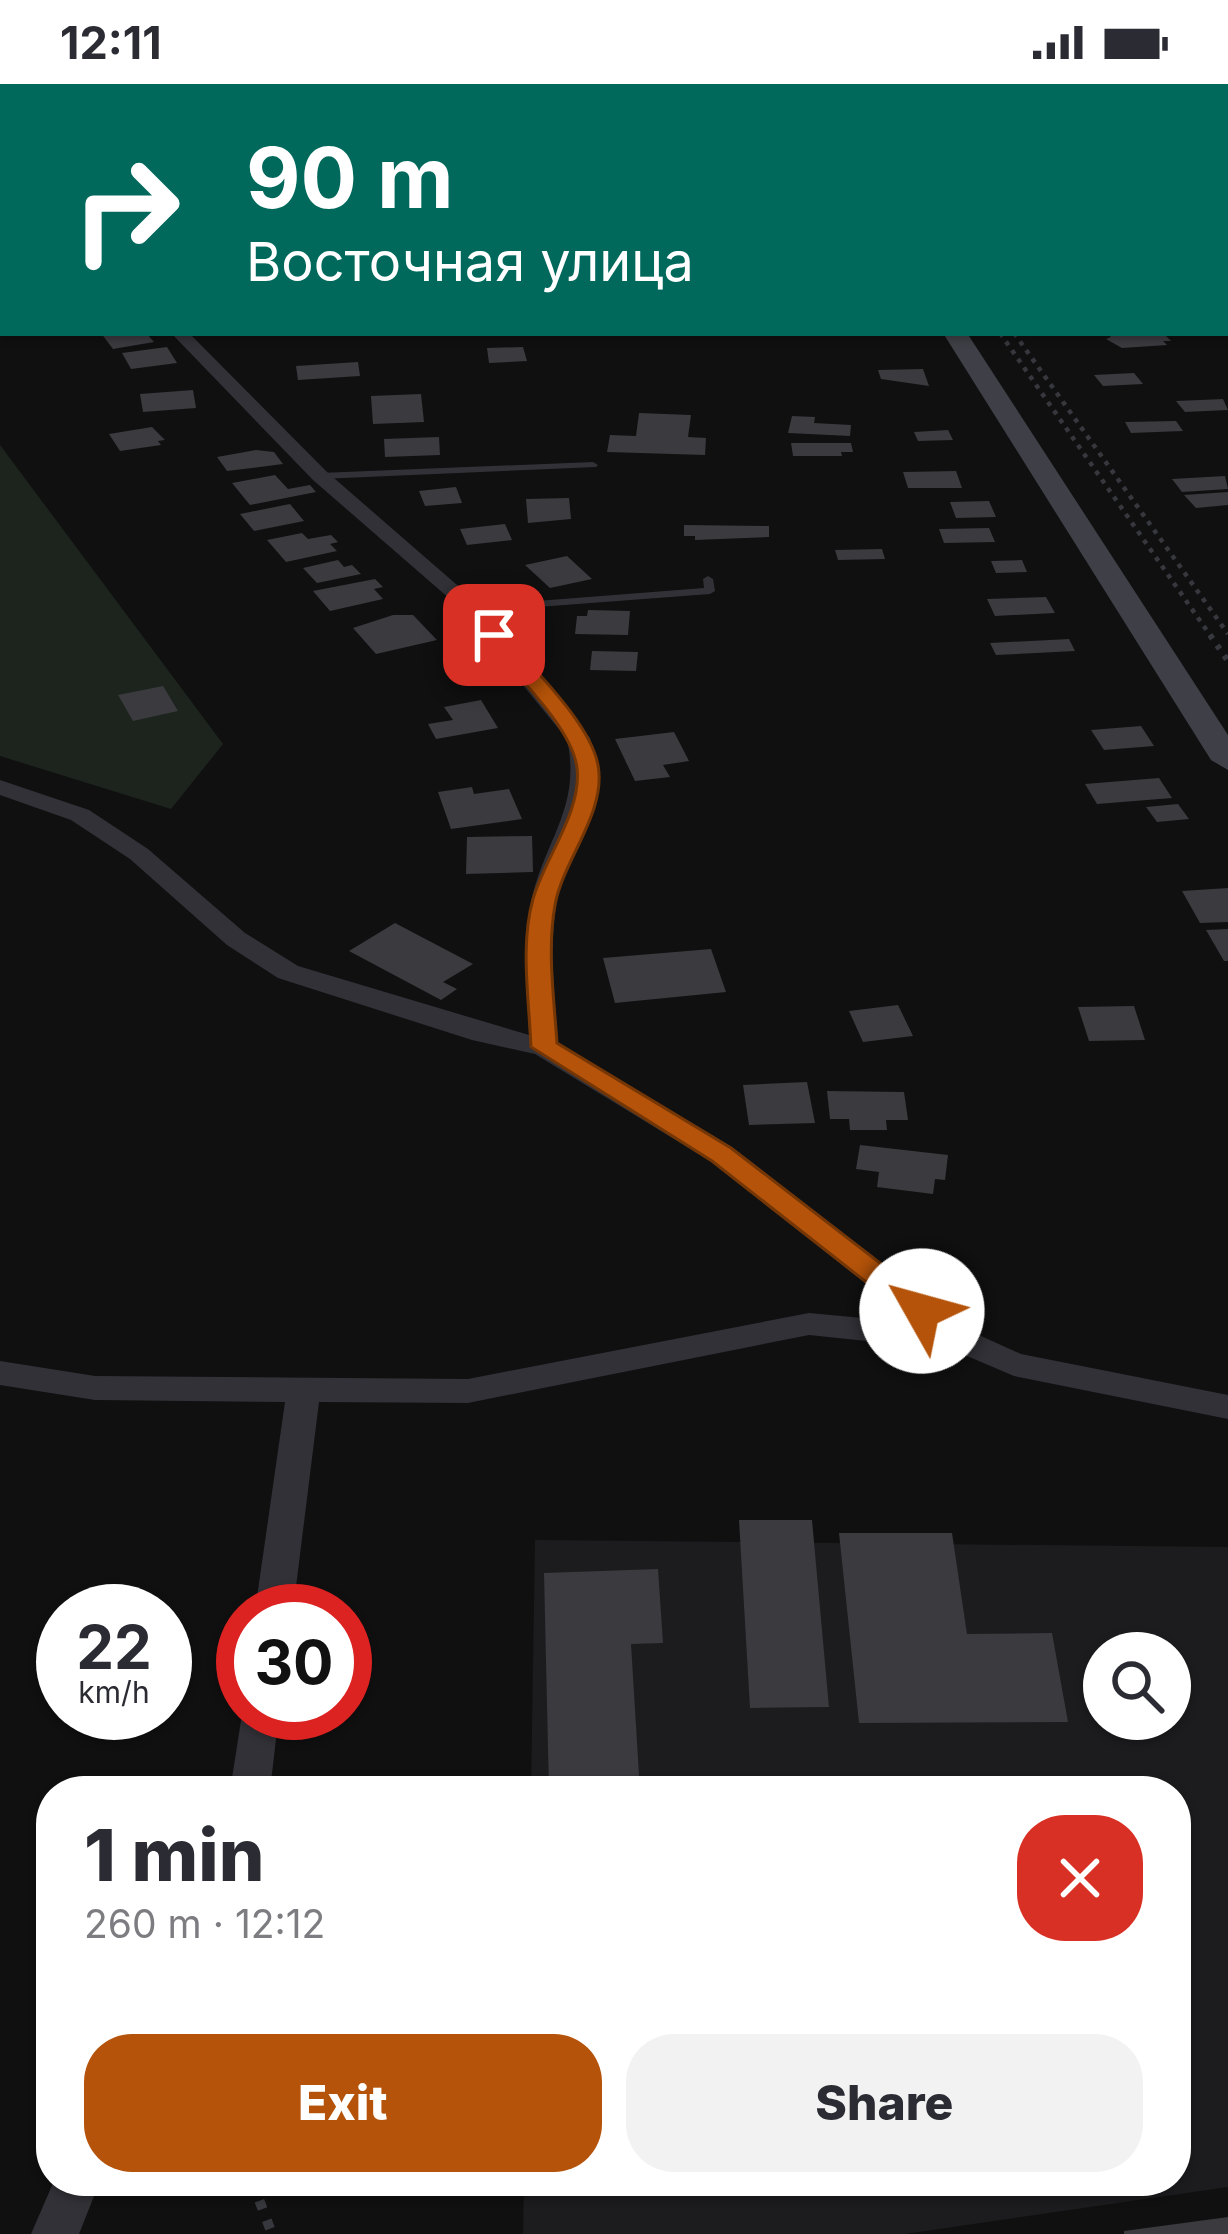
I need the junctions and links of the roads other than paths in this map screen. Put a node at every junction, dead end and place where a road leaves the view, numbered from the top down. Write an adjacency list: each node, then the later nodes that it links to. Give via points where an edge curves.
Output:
1 (182, 336): 4 (street)
2 (957, 336): 7 (main road)
3 (593, 465): 4 (lane)
4 (320, 476): 6 (street)
5 (708, 579): 6 (lane, via 710,591)
6 (471, 609): 9 (street, via 578,738 587,766 587,792 544,900)
7 (1228, 760)
8 (0, 787): 9 (street, via 80,815 288,972)
9 (544, 1047): 10 (street, via 722,1154)
10 (958, 1339): 12 (street, via 809,1324 468,1391); 13 (street, via 1014,1364)
11 (0, 1373): 12 (street, via 95,1388)
12 (304, 1390): 14 (street)
13 (1228, 1407)
14 (278, 1584)
15 (257, 1740): 16 (street)
16 (252, 1776)
17 (71, 2196): 18 (street)
18 (55, 2234)

